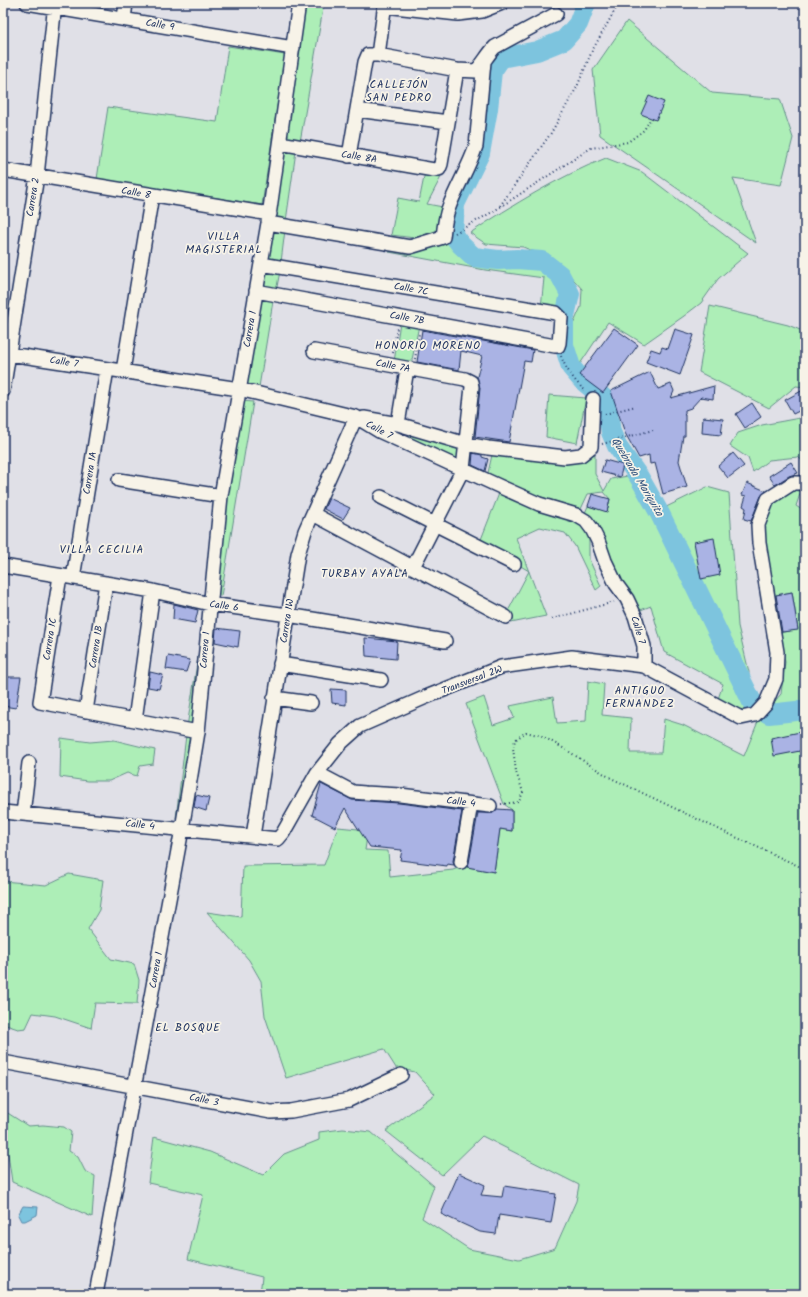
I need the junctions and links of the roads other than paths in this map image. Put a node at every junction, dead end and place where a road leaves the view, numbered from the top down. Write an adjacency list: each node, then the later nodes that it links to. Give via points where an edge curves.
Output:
1 (27, 3): 6 (street, Calle 9)
2 (126, 3): 8 (street)
3 (299, 3): 9 (street, Carrera 1)
4 (502, 3): 5 (street, via 482,11 458,14)
5 (385, 4): 10 (street)
6 (55, 5): 8 (street, Calle 9); 18 (street, Carrera 2)
7 (556, 14): 11 (street, via 495,46)
8 (124, 19): 9 (street, Calle 9)
9 (293, 48): 15 (street, Carrera 1)
10 (378, 55): 12 (street); 13 (street, via 368,55 365,62)
11 (484, 62): 12 (street, via 476,71); 20 (street, Calle 8, via 476,146 449,206 443,238 410,246)
12 (457, 70): 14 (street)
13 (357, 110): 14 (street); 16 (street)
14 (448, 122): 16 (street, Calle 8A, via 439,169)
15 (280, 144): 16 (street, Calle 8A); 20 (street, Carrera 1)
16 (349, 156)
17 (3, 170): 18 (street, Calle 8)
18 (37, 176): 19 (street, Calle 8); 25 (street, Carrera 2)
19 (152, 195): 20 (street, Calle 8); 28 (street)
20 (269, 219): 21 (street, Carrera 1)
21 (261, 264): 22 (street, Carrera 1); 23 (street, Calle 7C, via 556,313 561,318)
22 (256, 291): 23 (street, Calle 7B); 29 (street, Carrera 1)
23 (558, 346)
24 (314, 351): 27 (street, Calle 7A)
25 (6, 353): 26 (street, Calle 7); 30 (street, Carrera 2)
26 (107, 369): 28 (street, Calle 7); 45 (street, Carrera 1A)
27 (410, 369): 33 (street); 34 (street, Calle 7A, via 471,382)
28 (123, 371): 29 (street, Calle 7)
29 (239, 389): 32 (street, Calle 7); 38 (street, Carrera 1)
30 (3, 391)
31 (593, 400): 34 (street, via 591,447 581,455 565,457)
32 (356, 417): 33 (street); 35 (street, Calle 7, via 379,431); 40 (street, Carrera 1W)
33 (398, 424): 34 (street)
34 (466, 444): 35 (street)
35 (463, 469): 41 (street); 53 (street, Calle 7, via 539,504 576,515 586,521 598,541 616,584 635,616 644,646)
36 (119, 480): 38 (street)
37 (805, 483): 53 (street, Transversal 2W, via 793,482 768,499 758,525 777,652 776,679 766,703 755,715 741,718)
38 (221, 496): 48 (street, Carrera 1)
39 (381, 497): 41 (street)
40 (313, 514): 44 (street); 49 (street, Carrera 1W, via 298,554)
41 (436, 523): 42 (street); 44 (street)
42 (514, 564)
43 (3, 566): 45 (street, Calle 6)
44 (413, 567): 50 (street)
45 (66, 577): 46 (street, Calle 6); 57 (street, Carrera 1C, via 40,702)
46 (106, 583): 47 (street, Calle 6); 57 (street, Carrera 1B)
47 (152, 591): 48 (street, Calle 6); 58 (street)
48 (210, 604): 49 (street, Calle 6); 59 (street, Carrera 1)
49 (288, 614): 51 (street, Calle 6); 52 (street, Carrera 1W)
50 (506, 617)
51 (445, 641)
52 (280, 664): 54 (street); 55 (street, Carrera 1W)
53 (644, 666): 61 (street, Transversal 2W, via 572,657 501,667 360,726 340,744)
54 (381, 680)
55 (274, 698): 56 (street); 67 (street, Carrera 1W)
56 (311, 703)
57 (86, 710): 58 (street)
58 (135, 720): 59 (street)
59 (198, 732): 66 (street, Carrera 1)
60 (29, 762): 65 (street)
61 (317, 773): 62 (street, Calle 4, via 353,792 400,794); 68 (street, Transversal 2W)
62 (471, 804): 63 (street, Calle 4); 69 (street)
63 (490, 806)
64 (3, 812): 65 (street, Calle 4)
65 (23, 814): 66 (street, Calle 4)
66 (182, 829): 67 (street, Calle 4); 72 (street, Carrera 1)
67 (252, 836): 68 (street, Calle 4)
68 (278, 838)
69 (461, 862)
70 (3, 1062): 72 (street, Calle 3)
71 (401, 1075): 72 (street, Calle 3, via 349,1100 291,1111 271,1112)
72 (134, 1086): 73 (street, Carrera 1)
73 (96, 1294)

